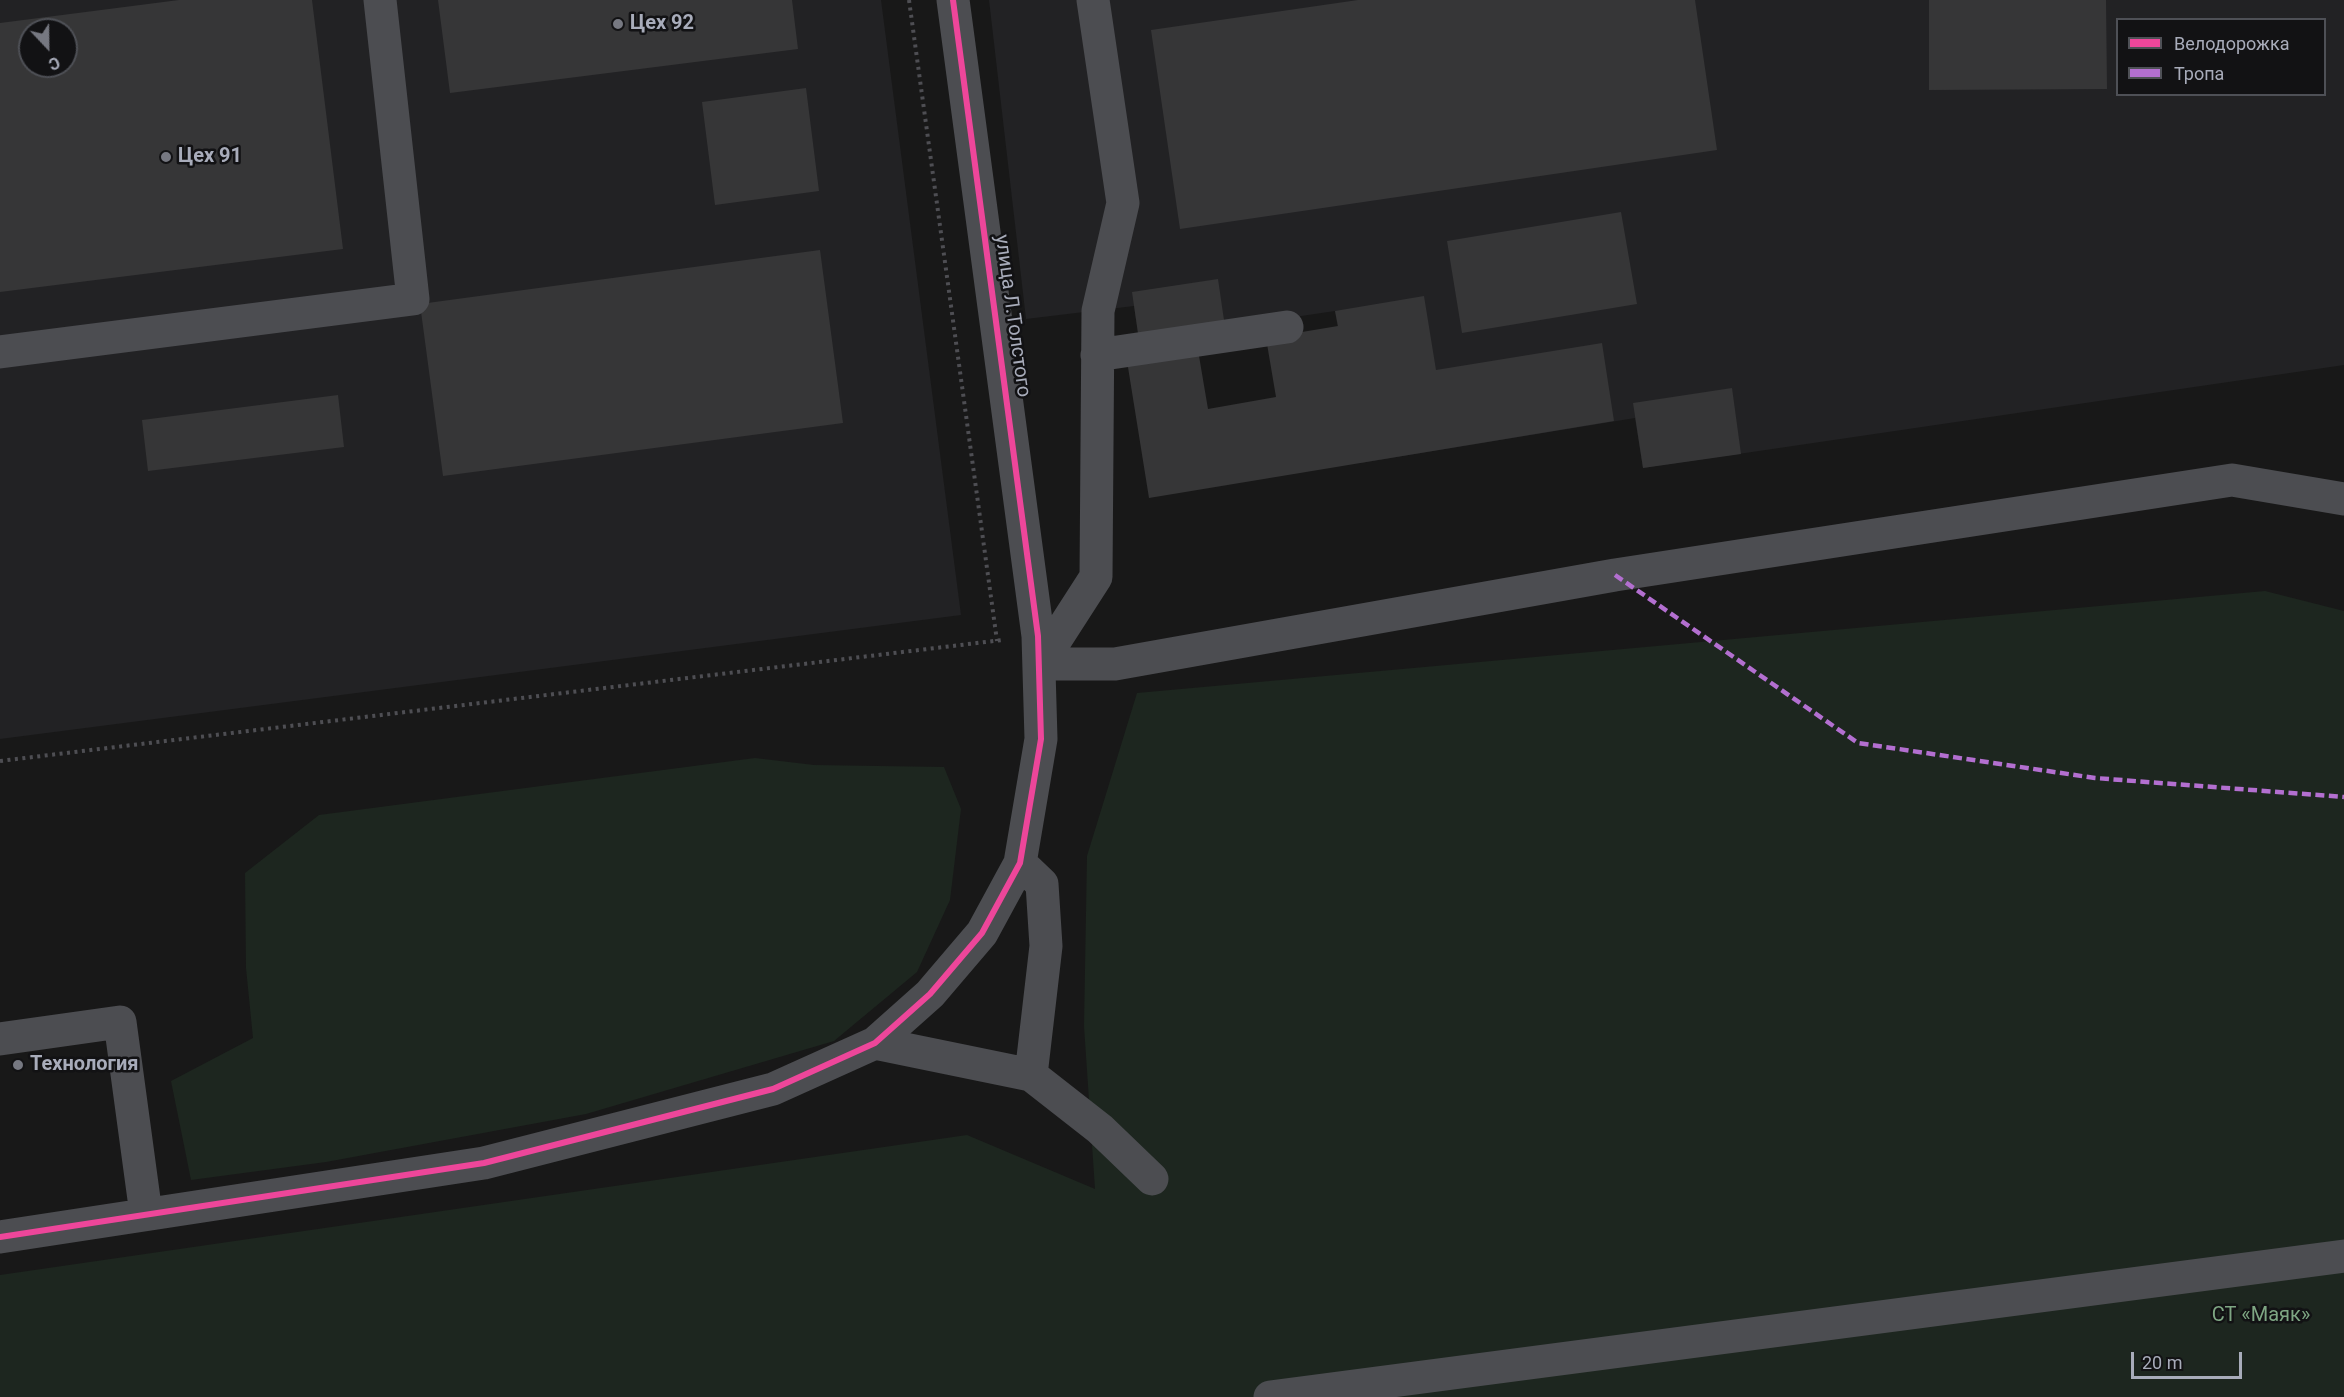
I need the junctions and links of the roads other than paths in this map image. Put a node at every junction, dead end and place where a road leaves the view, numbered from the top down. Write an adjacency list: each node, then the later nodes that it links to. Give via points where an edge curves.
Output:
1 (380, 0): 5 (street, via 413,299)
2 (953, 0): 8 (street, улица Л.Толстого)
3 (1093, 0): 6 (street, via 1123,203 1098,311)
4 (1287, 327): 6 (street)
5 (0, 352)
6 (1097, 355): 8 (street, via 1096,578)
7 (2344, 499): 8 (street, via 2232,480 1615,575 1115,664)
8 (1039, 650): 9 (street, улица Л.Толстого, via 1041,739)
9 (1020, 863): 11 (street, улица Л.Толстого, via 982,933 930,994); 12 (street, via 1042,884 1046,946)
10 (0, 1039): 14 (street, via 120,1022)
11 (875, 1043): 12 (street); 14 (street, улица Л.Толстого, via 773,1089 484,1163)
12 (1031, 1075): 13 (street, via 1100,1129)
13 (1152, 1179)
14 (146, 1214): 15 (street, улица Л.Толстого)
15 (0, 1236)
16 (2344, 1256): 17 (street)
17 (1270, 1397)

